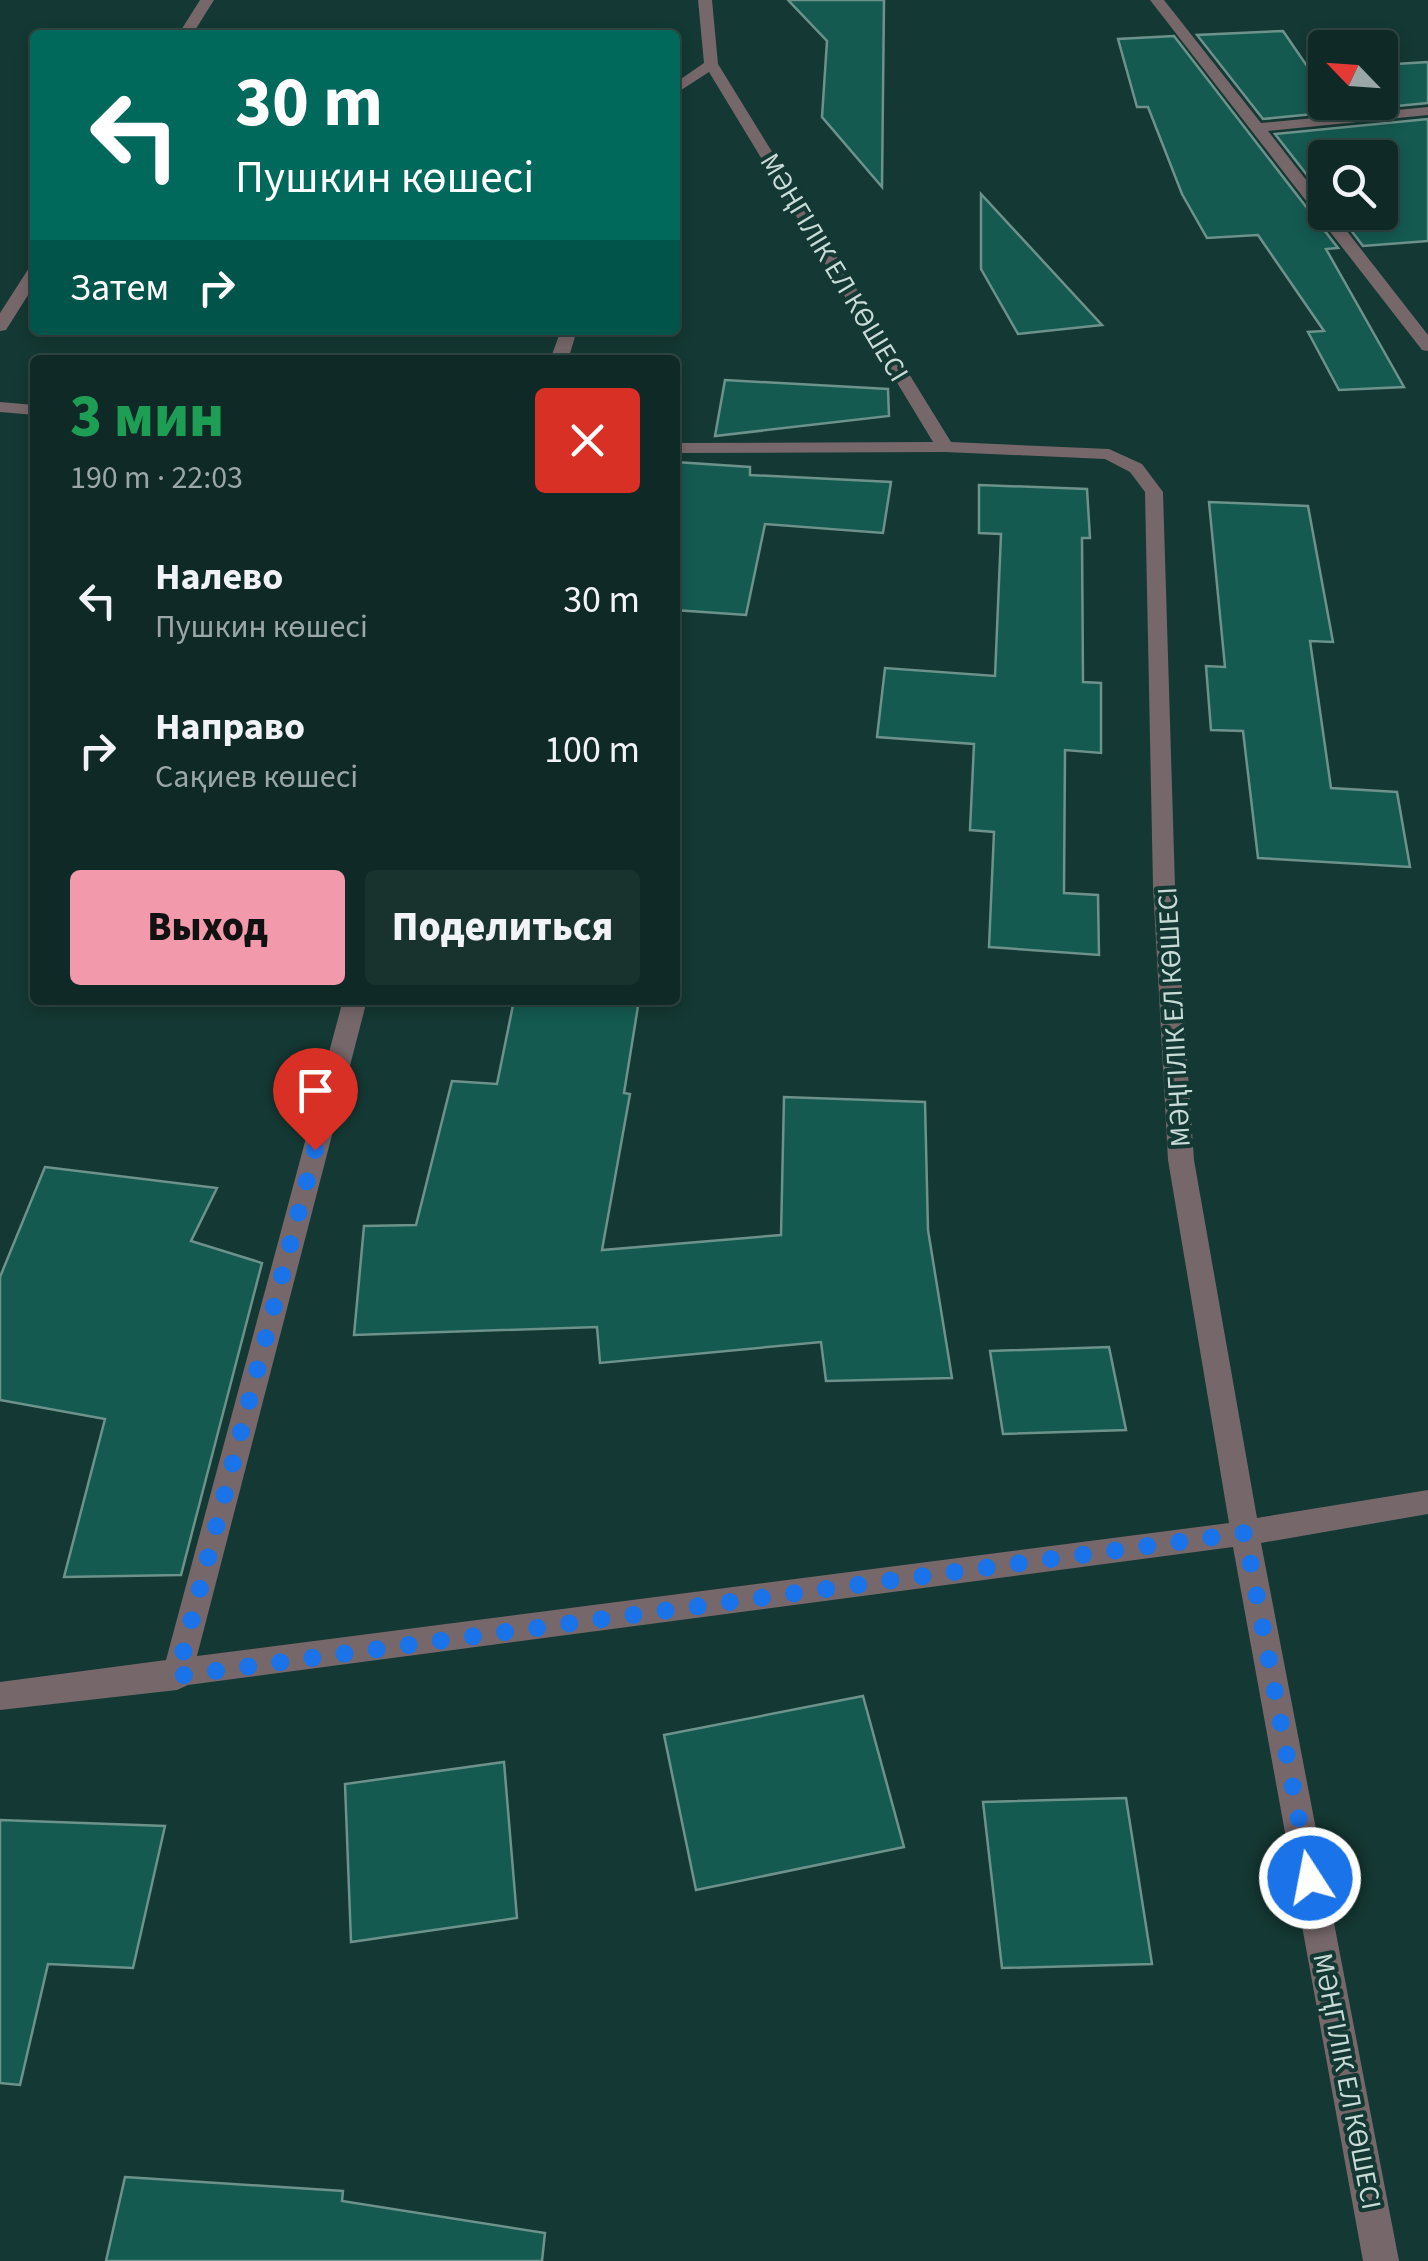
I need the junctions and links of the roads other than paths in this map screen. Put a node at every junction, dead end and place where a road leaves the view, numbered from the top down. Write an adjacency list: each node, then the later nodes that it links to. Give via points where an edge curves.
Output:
1 (208, 0): 4 (street)
2 (705, 0): 5 (street, МӘҢГІЛІК ЕЛ КӨШЕСІ)
3 (1158, 0): 8 (street)
4 (188, 30)
5 (711, 64): 6 (street); 14 (street, МӘҢГІЛІК ЕЛ КӨШЕСІ)
6 (680, 86)
7 (1428, 111): 8 (street)
8 (1258, 128): 11 (street)
9 (30, 279): 10 (street)
10 (0, 326)
11 (1428, 346)
12 (0, 408): 13 (street)
13 (30, 410)
14 (945, 447): 15 (street); 18 (street, МӘҢГІЛІК ЕЛ КӨШЕСІ, via 1109,454 1136,468 1154,492 1164,886 1181,1160)
15 (680, 448)
16 (354, 1005): 19 (street)
17 (1428, 1502): 18 (street)
18 (1245, 1533): 19 (street); 21 (street, МӘҢГІЛІК ЕЛ КӨШЕСІ)
19 (177, 1676): 20 (street)
20 (0, 1696)
21 (1381, 2261)

